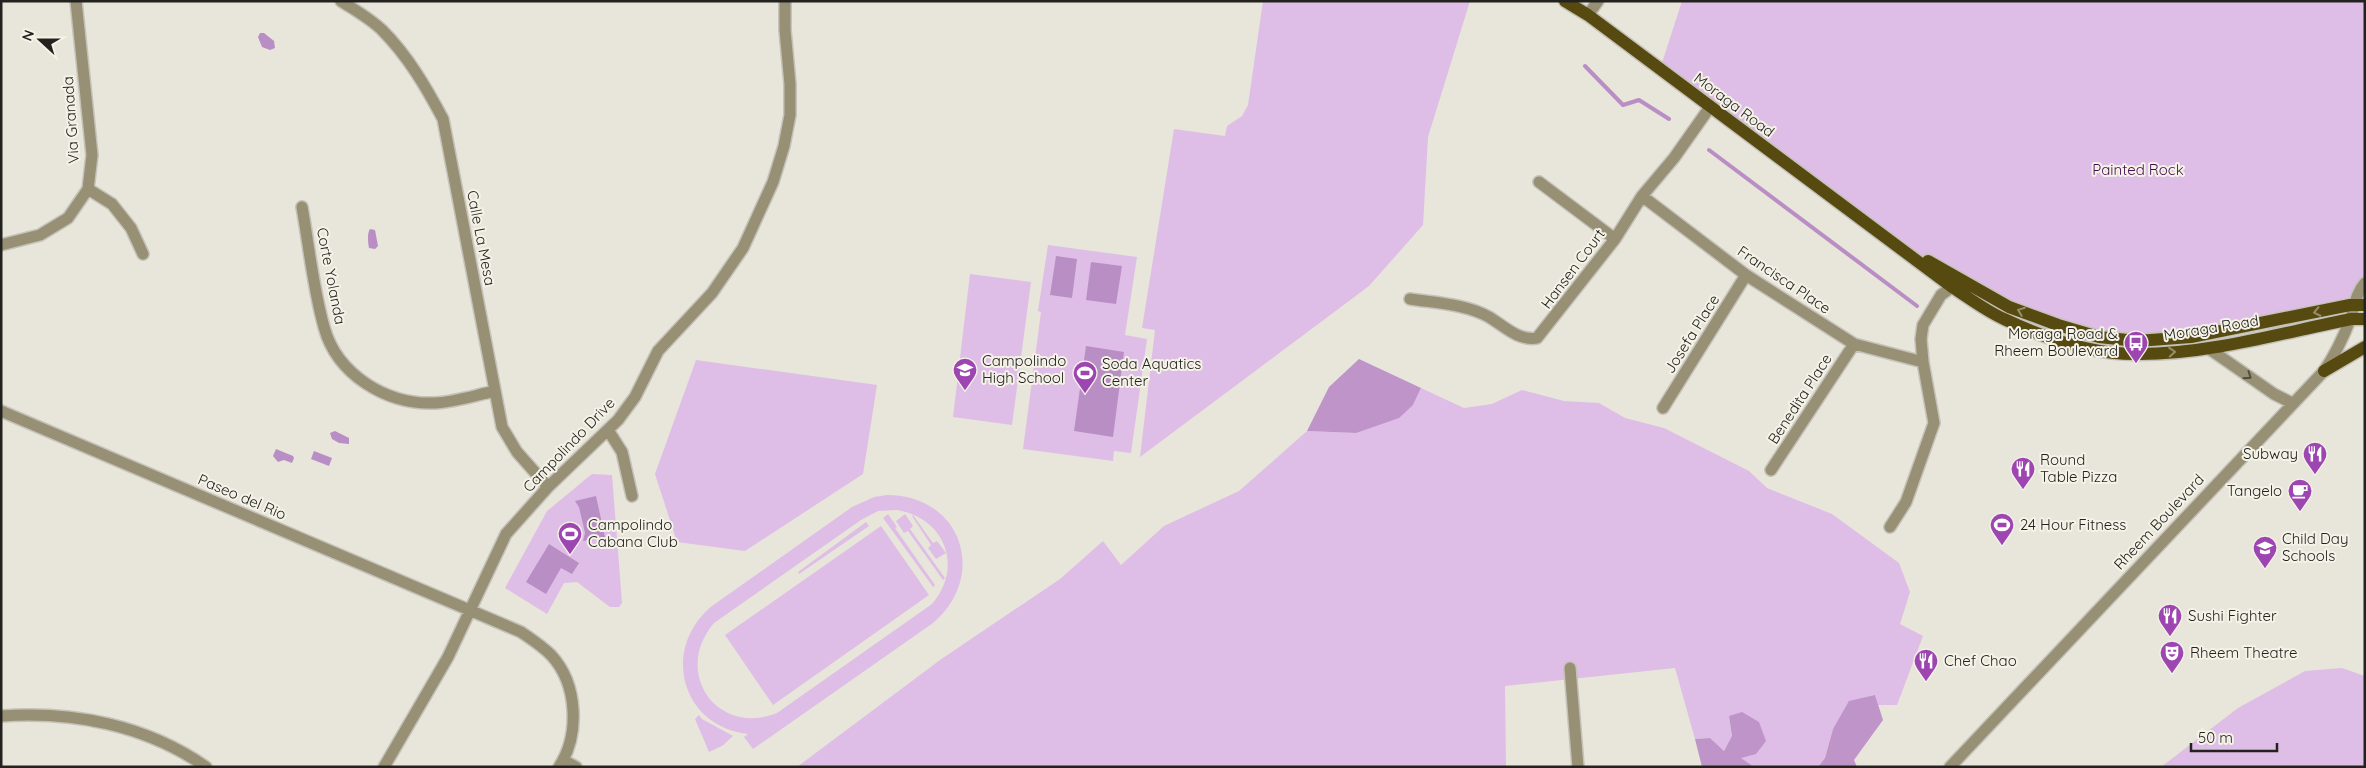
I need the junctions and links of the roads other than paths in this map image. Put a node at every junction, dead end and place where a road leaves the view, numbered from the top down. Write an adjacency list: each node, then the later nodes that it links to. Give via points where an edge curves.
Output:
1 (76, 1): 10 (street, Via Granada, via 92,155)
2 (342, 1): 6 (street)
3 (785, 1): 33 (street, Campolindo Drive, via 790,114 773,182 743,248 712,293 658,351 635,397)
4 (1565, 1): 7 (main road, Moraga Road)
5 (1598, 1): 7 (street)
6 (358, 6): 29 (street, Calle La Mesa, via 402,52 443,119)
7 (1588, 14): 8 (main road, Moraga Road)
8 (1710, 107): 11 (street, Hansen Court); 13 (main road, Moraga Road)
9 (1539, 182): 14 (street)
10 (88, 189): 15 (street, Via Granada, via 68,218 40,235); 16 (street, via 112,204 131,228)
11 (1642, 196): 14 (street, Hansen Court); 17 (street, Francisca Place)
12 (302, 207): 29 (street, Corte Yolanda, via 324,328 345,364 359,379 381,394 409,402 436,403)
13 (1882, 235): 19 (main road, Moraga Road); 21 (main road, Moraga Road, one-way to 13, via 2191,338 2138,341 2099,337 2009,307)
14 (1615, 239): 20 (street, Hansen Court, via 1537,338 1519,336 1470,310)
15 (1, 245)
16 (143, 254)
17 (1746, 275): 24 (street, Francisca Place); 31 (street, Josefa Place)
18 (2365, 283): 21 (street, Rheem Boulevard, via 2360,288)
19 (1952, 287): 26 (main road, Moraga Road, one-way to 26, via 2003,319 2097,350 2137,354); 27 (street, via 1941,295 1923,325 1920,339)
20 (1410, 299)
21 (2359, 305): 22 (street, Rheem Boulevard)
22 (2351, 318): 23 (main road, Moraga Road); 26 (main road, Moraga Road); 28 (street, Rheem Boulevard)
23 (2365, 319)
24 (1854, 344): 27 (street, Francisca Place); 34 (street, Benedita Place)
25 (2365, 346): 28 (main road)
26 (2208, 348): 30 (street, one-way to 30)
27 (1923, 362): 37 (street, via 1934,423 1906,502)
28 (2324, 370): 30 (street, Rheem Boulevard)
29 (495, 391): 35 (street, Calle La Mesa, via 502,427 516,452)
30 (2292, 403): 46 (street, Rheem Boulevard)
31 (1663, 408)
32 (1, 411): 38 (street, Paseo del Rio)
33 (608, 430): 35 (street, Campolindo Drive); 36 (street, via 622,452)
34 (1771, 470)
35 (548, 487): 38 (street, Campolindo Drive, via 506,534)
36 (632, 496)
37 (1890, 527)
38 (470, 612): 41 (street, Paseo del Rio, via 521,632 552,656 563,673 572,701 573,734); 43 (street, Campolindo Drive, via 448,657)
39 (1570, 668): 45 (street)
40 (1, 716): 42 (street, via 39,714 95,720 144,734)
41 (561, 763): 44 (street)
42 (206, 767)
43 (384, 767)
44 (576, 767)
45 (1578, 767)
46 (1950, 767)

